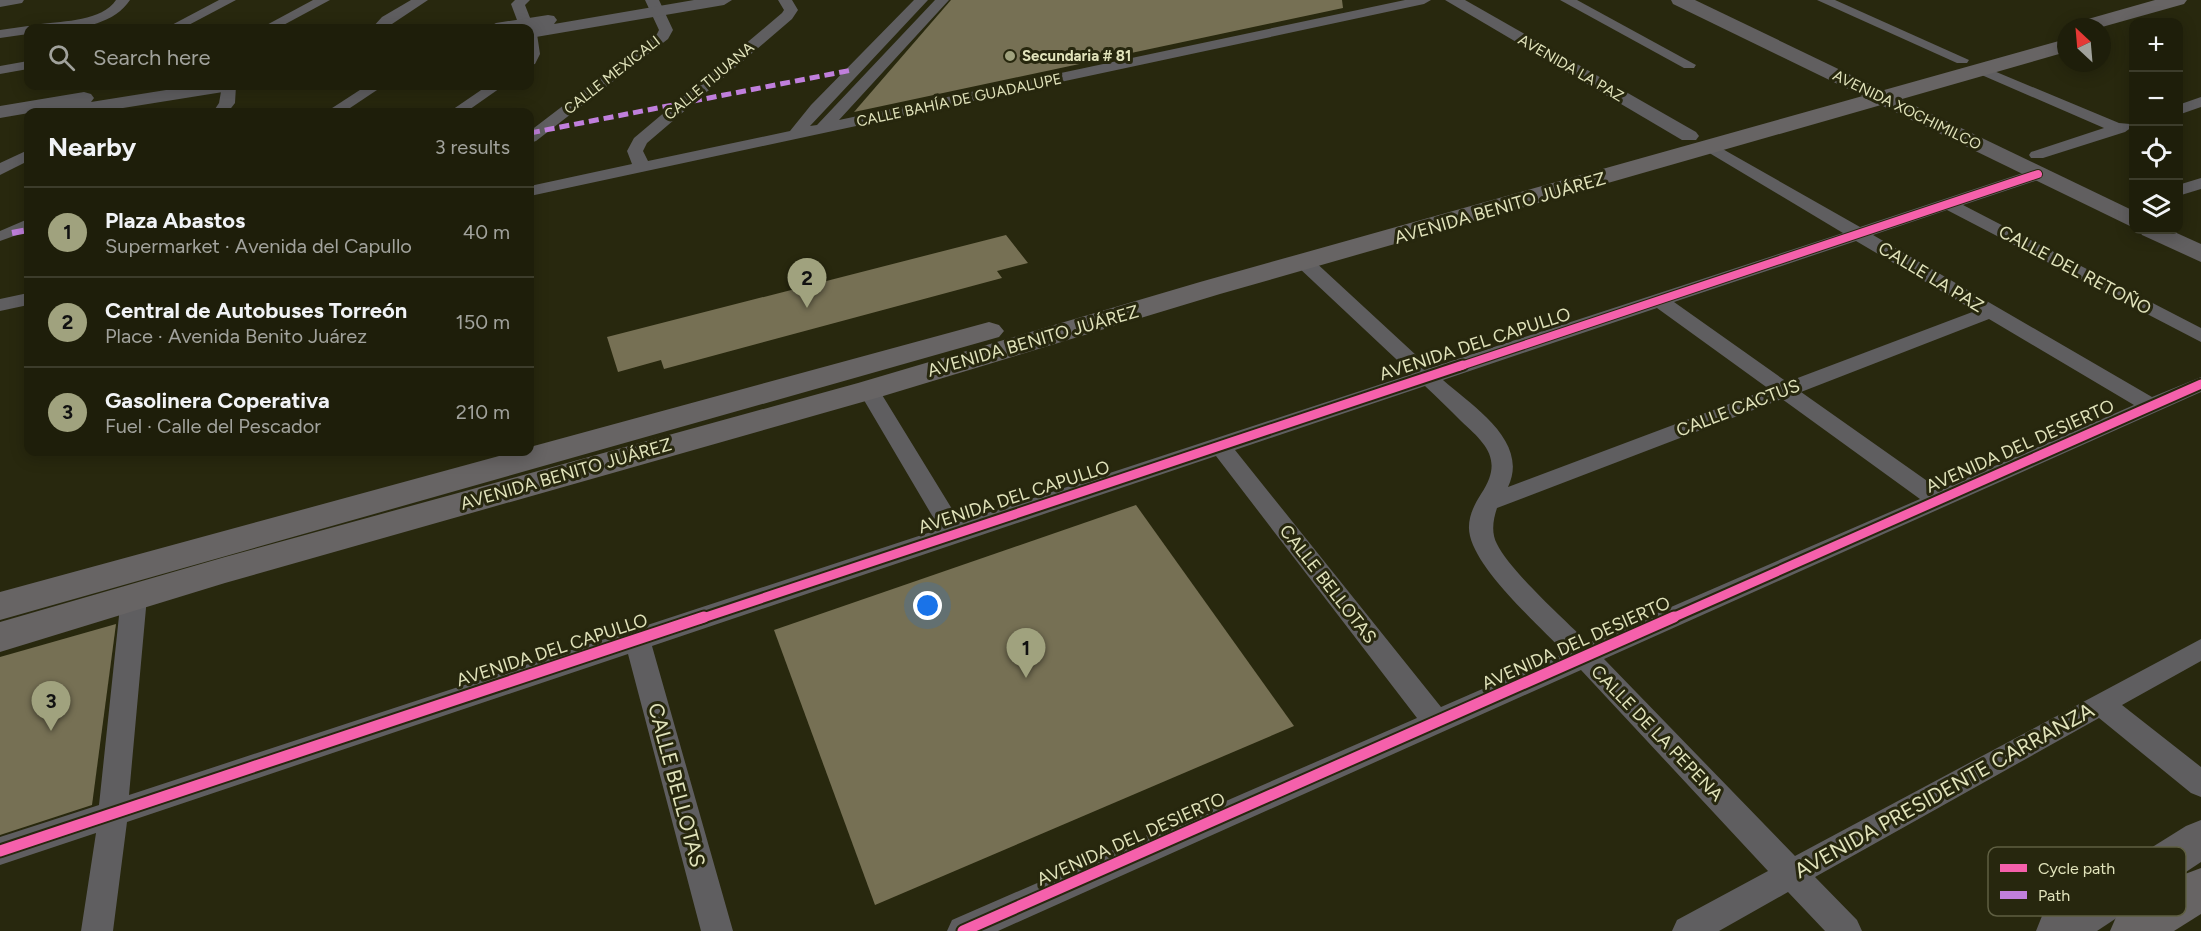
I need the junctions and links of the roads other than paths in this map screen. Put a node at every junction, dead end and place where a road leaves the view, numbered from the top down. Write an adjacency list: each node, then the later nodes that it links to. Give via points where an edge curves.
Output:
1 (17, 0): 17 (street)
2 (123, 0): 22 (street, via 116,9 91,20)
3 (229, 0): 23 (street)
4 (323, 0): 24 (street)
5 (421, 0): 25 (street)
6 (523, 0): 26 (street, via 518,4)
7 (724, 0): 18 (street)
8 (785, 0): 62 (street, CALLE TIJUANA, via 791,10 788,16 640,141 635,151)
9 (921, 0): 57 (street, via 816,108)
10 (942, 0): 56 (street)
11 (1424, 0): 56 (street, CALLE BAHÍA DE GUADALUPE)
12 (1453, 0): 59 (street, AVENIDA LA PAZ)
13 (1567, 0): 34 (street)
14 (1680, 0): 43 (main road, AVENIDA XOCHIMILCO)
15 (1710, 0): 43 (main road, AVENIDA XOCHIMILCO)
16 (1824, 0): 35 (street)
17 (0, 3)
18 (657, 3): 28 (street); 58 (street, CALLE MEXICALI, via 666,30 663,36)
19 (2183, 5): 20 (main road); 21 (main road)
20 (2154, 18)
21 (2111, 21)
22 (66, 24)
23 (181, 24)
24 (276, 24)
25 (384, 24)
26 (525, 24)
27 (2129, 27): 30 (main road)
28 (534, 29)
29 (24, 31): 31 (street)
30 (2111, 32)
31 (0, 34)
32 (2057, 34): 35 (main road, AVENIDA BENITO JUÁREZ)
33 (2057, 47): 35 (main road, AVENIDA BENITO JUÁREZ)
34 (1689, 65)
35 (1972, 65): 43 (main road, AVENIDA BENITO JUÁREZ); 55 (street)
36 (24, 66): 37 (street)
37 (0, 70)
38 (133, 90): 45 (street)
39 (199, 90): 47 (street)
40 (229, 90): 48 (street)
41 (370, 90): 49 (street)
42 (490, 90): 50 (street)
43 (1883, 90): 59 (main road, AVENIDA BENITO JUÁREZ); 61 (main road, AVENIDA XOCHIMILCO)
44 (2201, 102): 51 (street)
45 (24, 108)
46 (24, 108): 52 (street)
47 (92, 108)
48 (223, 108)
49 (340, 108)
50 (462, 108)
51 (2183, 108)
52 (0, 112)
53 (24, 120): 54 (street)
54 (0, 124)
55 (2126, 126): 61 (street, AVENIDA DEL CAPULLO)
56 (822, 129): 57 (street, CALLE BAHÍA DE GUADALUPE)
57 (796, 134): 62 (street, CALLE BAHÍA DE GUADALUPE)
58 (534, 135)
59 (1700, 142): 69 (main road, AVENIDA BENITO JUÁREZ); 74 (street, CALLE LA PAZ)
60 (24, 157): 63 (street)
61 (2037, 165): 67 (main road, AVENIDA XOCHIMILCO); 68 (street, AVENIDA DEL CAPULLO); 70 (main road, AVENIDA XOCHIMILCO)
62 (642, 167): 66 (street, CALLE BAHÍA DE GUADALUPE)
63 (0, 170)
64 (2201, 183): 65 (street)
65 (2183, 189)
66 (534, 190)
67 (2129, 200)
68 (1948, 204): 74 (street, AVENIDA DEL CAPULLO); 84 (street, CALLE DEL RETOÑO)
69 (1441, 215): 78 (main road, AVENIDA BENITO JUÁREZ); 83 (main road, AVENIDA BENITO JUÁREZ)
70 (2129, 219)
71 (2183, 224): 73 (main road)
72 (24, 226): 76 (street)
73 (2201, 233)
74 (1858, 234): 80 (street, AVENIDA DEL CAPULLO); 82 (street, CALLE LA PAZ)
75 (2159, 234): 77 (main road)
76 (0, 236)
77 (2201, 254)
78 (1305, 263): 86 (street, CALLE DE LA PEPENA); 88 (main road, AVENIDA BENITO JUÁREZ)
79 (24, 300): 81 (street)
80 (1659, 300): 86 (street, AVENIDA DEL CAPULLO); 89 (street)
81 (0, 305)
82 (1990, 312): 89 (street, CALLE CACTUS); 90 (street, CALLE LA PAZ)
83 (1017, 323): 85 (main road, AVENIDA BENITO JUÁREZ); 88 (main road, via 993,339 898,368)
84 (2201, 336)
85 (840, 372): 88 (main road); 94 (main road, AVENIDA BENITO JUÁREZ)
86 (1428, 377): 91 (street, AVENIDA DEL CAPULLO); 93 (street, CALLE DE LA PEPENA, via 1501,450 1499,479)
87 (2201, 384): 90 (street, AVENIDA DEL DESIERTO)
88 (869, 390): 95 (street); 96 (main road, AVENIDA BENITO JUÁREZ)
89 (1785, 390): 92 (street); 93 (street, CALLE CACTUS)
90 (2151, 406): 92 (street, AVENIDA DEL DESIERTO)
91 (1220, 446): 95 (street, AVENIDA DEL CAPULLO); 104 (street, CALLE BELLOTAS)
92 (1939, 501): 102 (street, AVENIDA DEL DESIERTO)
93 (1485, 504): 102 (street, CALLE DE LA PEPENA, via 1481,525 1484,544 1507,575)
94 (292, 525): 96 (main road, via 277,543); 98 (main road, AVENIDA BENITO JUÁREZ)
95 (955, 534): 100 (street, AVENIDA DEL CAPULLO)
96 (225, 570): 97 (main road, AVENIDA BENITO JUÁREZ)
97 (134, 597): 99 (main road, AVENIDA BENITO JUÁREZ); 106 (street)
98 (0, 606)
99 (0, 637)
100 (637, 639): 106 (street, AVENIDA DEL CAPULLO); 116 (street, CALLE BELLOTAS)
101 (2201, 649): 103 (street, AVENIDA PRESIDENTE CARRANZA)
102 (1584, 657): 104 (street, AVENIDA DEL DESIERTO); 110 (street, CALLE DE LA PEPENA)
103 (2100, 704): 105 (street); 110 (street, AVENIDA PRESIDENTE CARRANZA)
104 (1436, 722): 117 (street, AVENIDA DEL DESIERTO)
105 (2201, 784)
106 (113, 814): 109 (street, AVENIDA DEL CAPULLO); 115 (street)
107 (2201, 839): 108 (main road)
108 (2186, 849)
109 (0, 851)
110 (1792, 874): 118 (street, AVENIDA PRESIDENTE CARRANZA); 119 (street, CALLE DE LA PEPENA)
111 (2201, 889): 112 (main road)
112 (2186, 898)
113 (2081, 916): 120 (main road)
114 (2157, 916): 121 (main road)
115 (97, 931)
116 (717, 931)
117 (963, 931)
118 (1688, 931)
119 (1846, 931)
120 (2058, 931)
121 (2133, 931)

